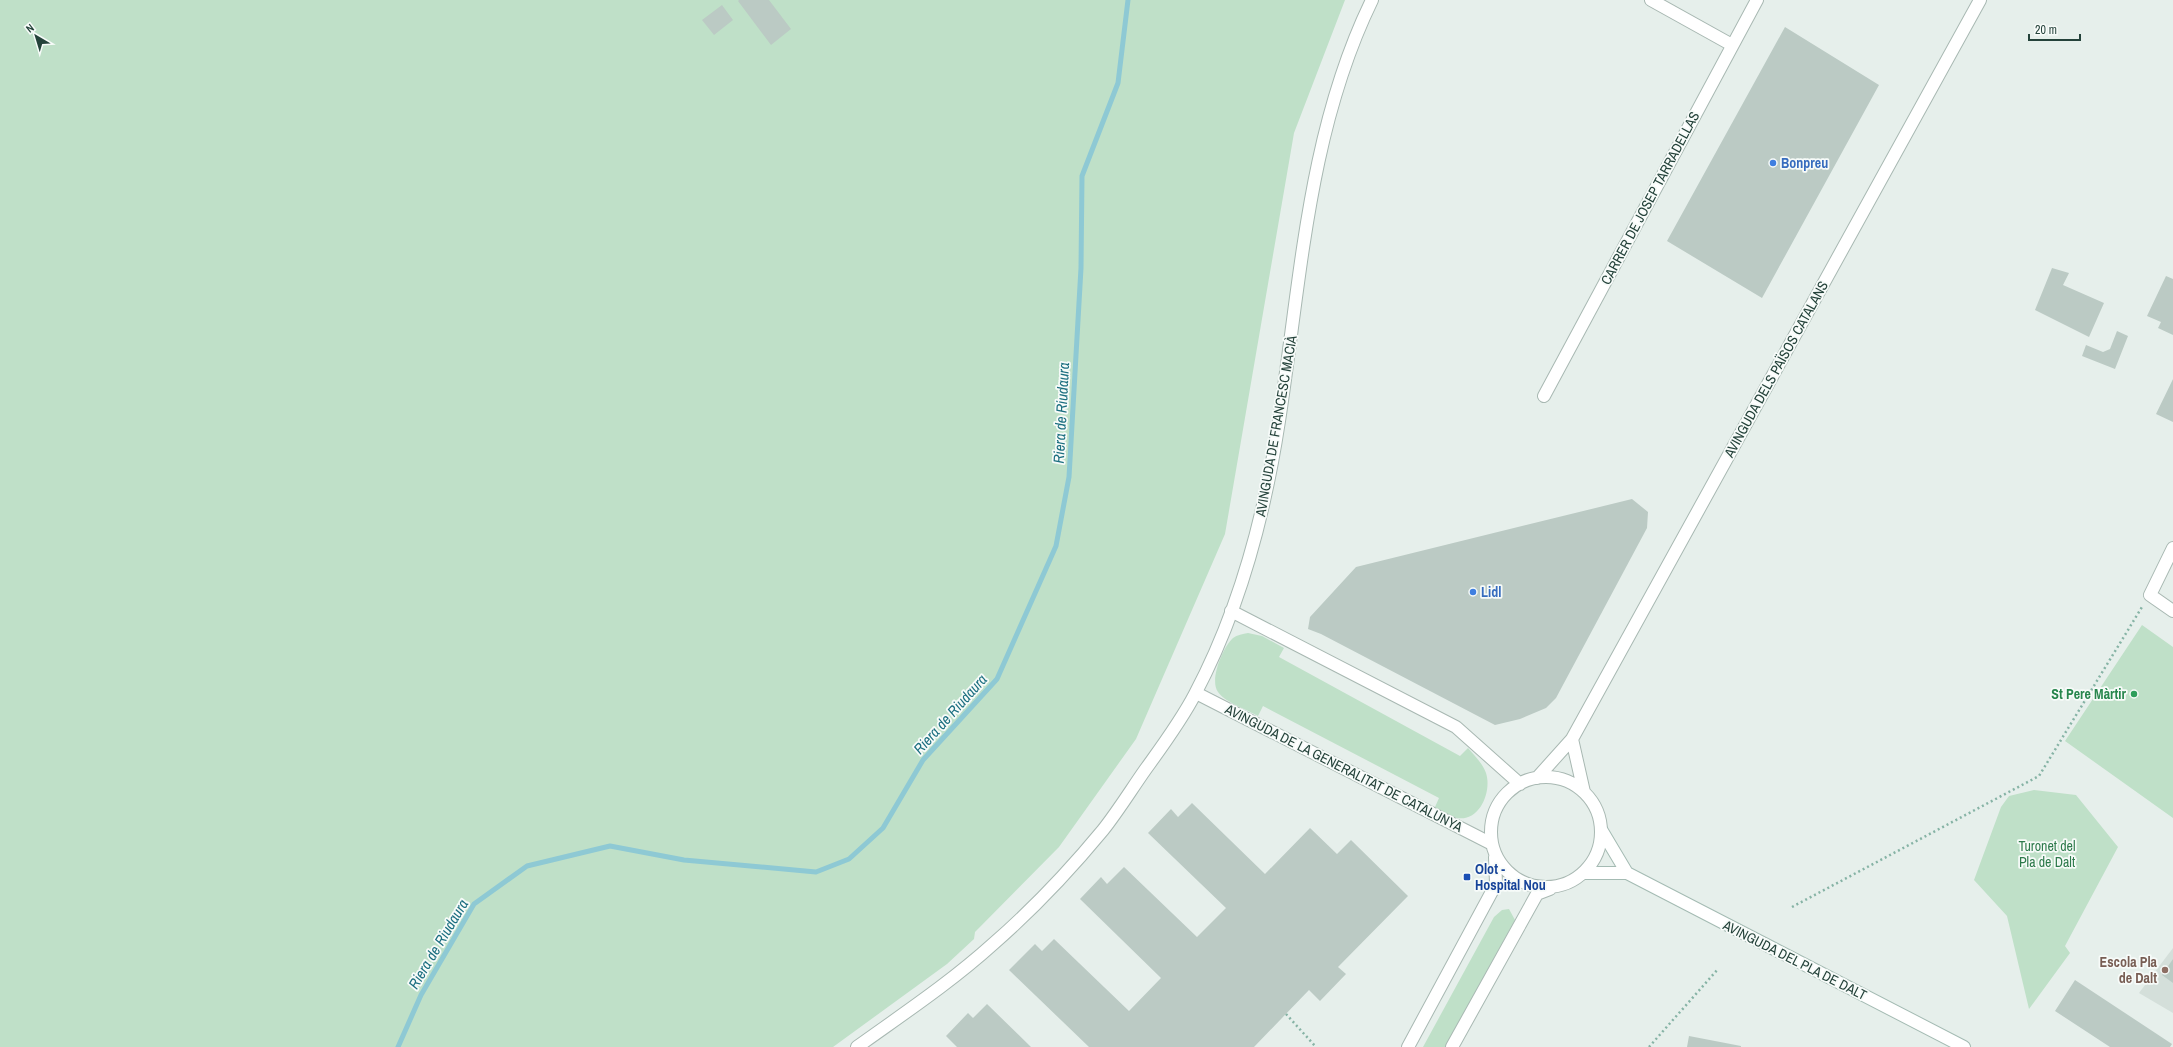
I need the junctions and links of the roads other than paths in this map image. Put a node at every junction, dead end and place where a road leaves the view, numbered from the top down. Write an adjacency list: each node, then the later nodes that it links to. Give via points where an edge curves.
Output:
1 (1372, 0): 8 (street, AVINGUDA DE FRANCESC MACIÀ, via 1343,73 1320,152 1311,197 1279,424 1262,514)
2 (1651, 0): 5 (street)
3 (1757, 0): 5 (street, CARRER DE JOSEP TARRADELLAS)
4 (1980, 0): 11 (street, AVINGUDA DELS PAÏSOS CATALANS)
5 (1732, 45): 6 (street, CARRER DE JOSEP TARRADELLAS)
6 (1544, 396)
7 (2173, 548): 9 (street, via 2150,595)
8 (1232, 611): 10 (street, AVINGUDA DE FRANCESC MACIÀ); 13 (street, via 1456,727)
9 (2173, 611)
10 (1196, 693): 16 (street, AVINGUDA DE LA GENERALITAT DE CATALUNYA); 21 (street, AVINGUDA DE FRANCESC MACIÀ, via 1171,734 1104,828 1064,874 993,945)
11 (1572, 739): 12 (street, AVINGUDA DELS PAÏSOS CATALANS); 14 (street)
12 (1537, 778): 13 (street); 14 (street, via 1554,777 1570,782)
13 (1520, 784): 16 (street, via 1507,793 1498,805 1492,819)
14 (1584, 792): 15 (street, via 1596,810)
15 (1602, 831): 18 (street, via 1597,854); 19 (street)
16 (1492, 844): 17 (street)
17 (1495, 855): 20 (street, via 1504,868 1522,882 1544,888); 22 (street, via 1496,884)
18 (1584, 873): 19 (street, AVINGUDA DEL PLA DE DALT); 20 (street)
19 (1627, 873): 24 (street, AVINGUDA DEL PLA DE DALT)
20 (1559, 886): 23 (street, via 1537,894)
21 (857, 1047)
22 (1408, 1047)
23 (1452, 1047)
24 (1964, 1047)

